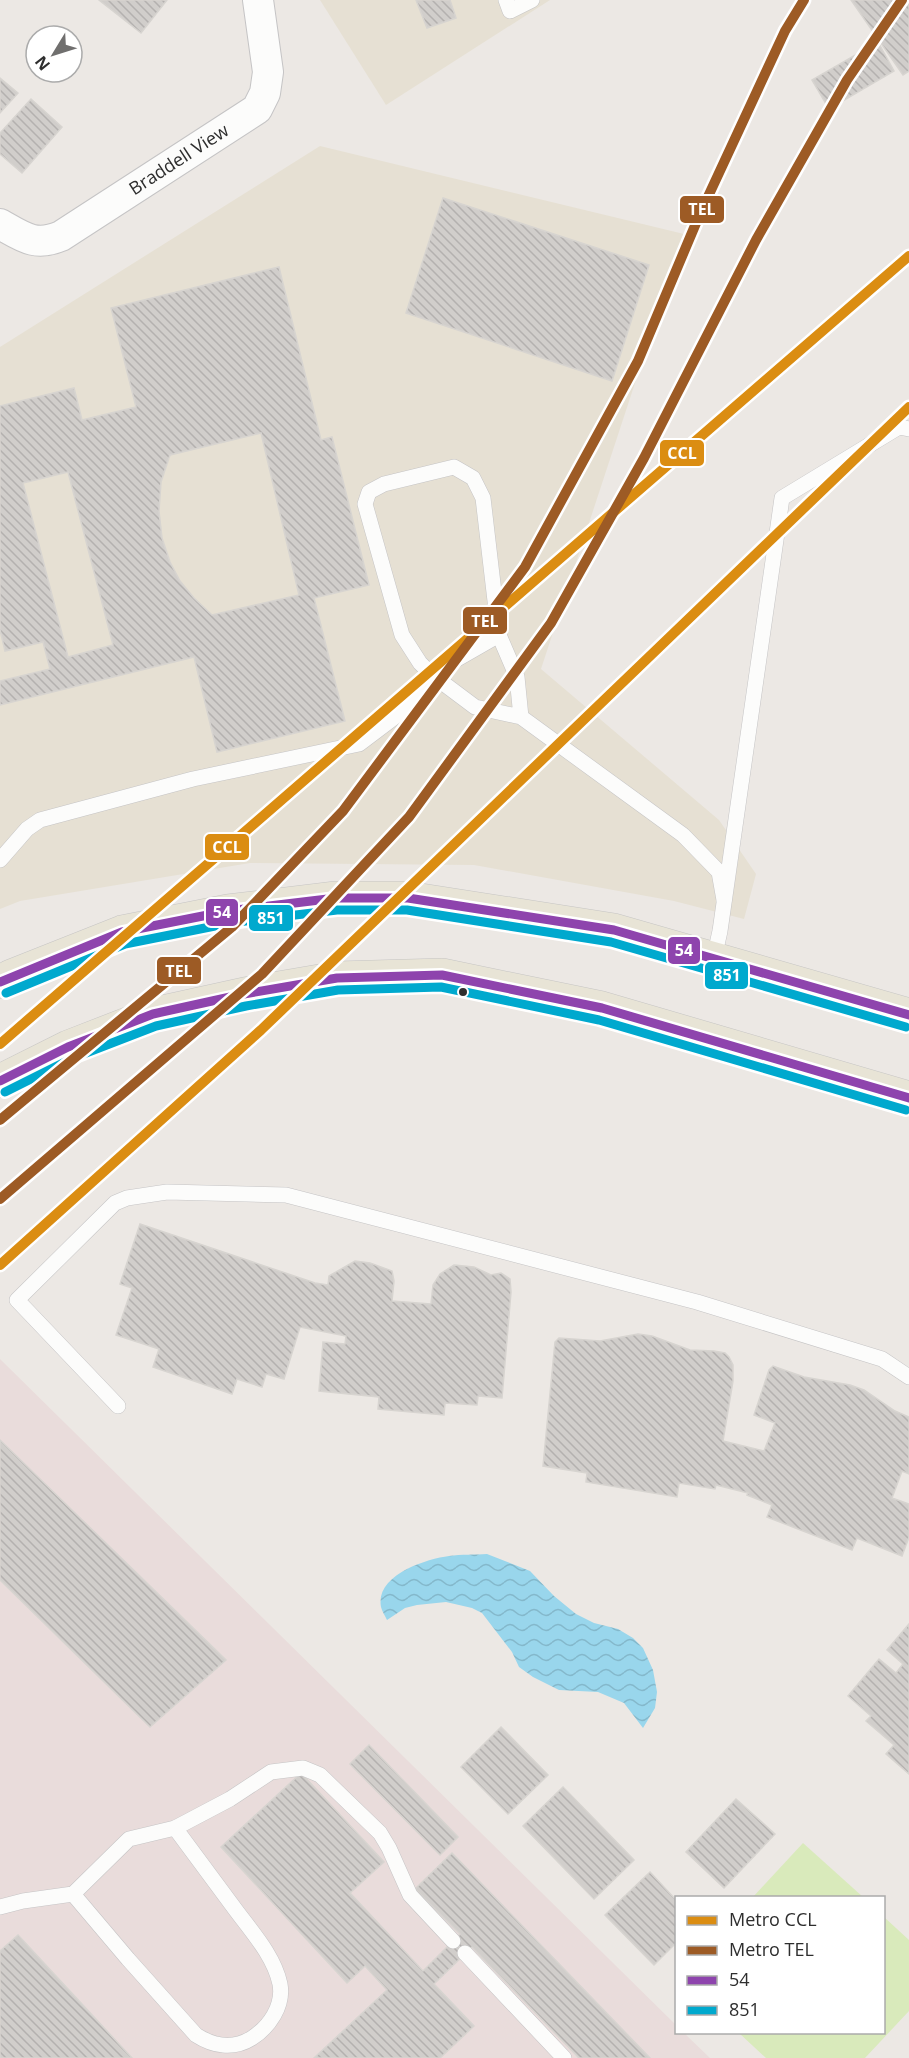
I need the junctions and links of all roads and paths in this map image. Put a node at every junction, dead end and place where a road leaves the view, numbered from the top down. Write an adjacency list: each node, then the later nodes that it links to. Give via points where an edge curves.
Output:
1 (258, 0): 4 (street, Braddell View, via 268,72 266,93 257,109 62,236 48,242 30,241)
2 (506, 0): 3 (lane, via 510,11)
3 (532, 0)
4 (0, 224)
5 (909, 429): 10 (lane, via 899,427 782,498)
6 (499, 635): 7 (lane); 7 (lane, via 483,498 472,478 454,467 384,483 369,492 365,504 402,635); 8 (lane, via 517,677)
7 (431, 674): 8 (lane, via 475,707); 9 (lane, via 408,707 359,744 193,779 40,820)
8 (521, 717): 10 (lane, via 683,835 719,872)
9 (0, 860)
10 (724, 900): 11 (lane)
11 (714, 958): 12 (main road, via 592,926 417,899 336,898 228,911 122,932); 13 (main road)
12 (0, 982)
13 (909, 1015)
14 (0, 1081): 15 (main road, via 68,1047 153,1014 337,978 442,975 602,1008)
15 (909, 1098)
16 (909, 1377): 17 (lane, via 882,1359 697,1302 286,1195 167,1192 115,1203 17,1300)
17 (118, 1406)
18 (175, 1828): 19 (lane, via 129,1839); 19 (lane, via 258,1940 274,1965 281,1986 278,2008 264,2030 246,2042 210,2044 196,2035); 21 (lane, via 272,1772 303,1768 320,1775 380,1833 410,1895)
19 (73, 1894): 20 (lane)
20 (0, 1907)
21 (453, 1941)
22 (465, 1953): 23 (lane)
23 (564, 2058)

